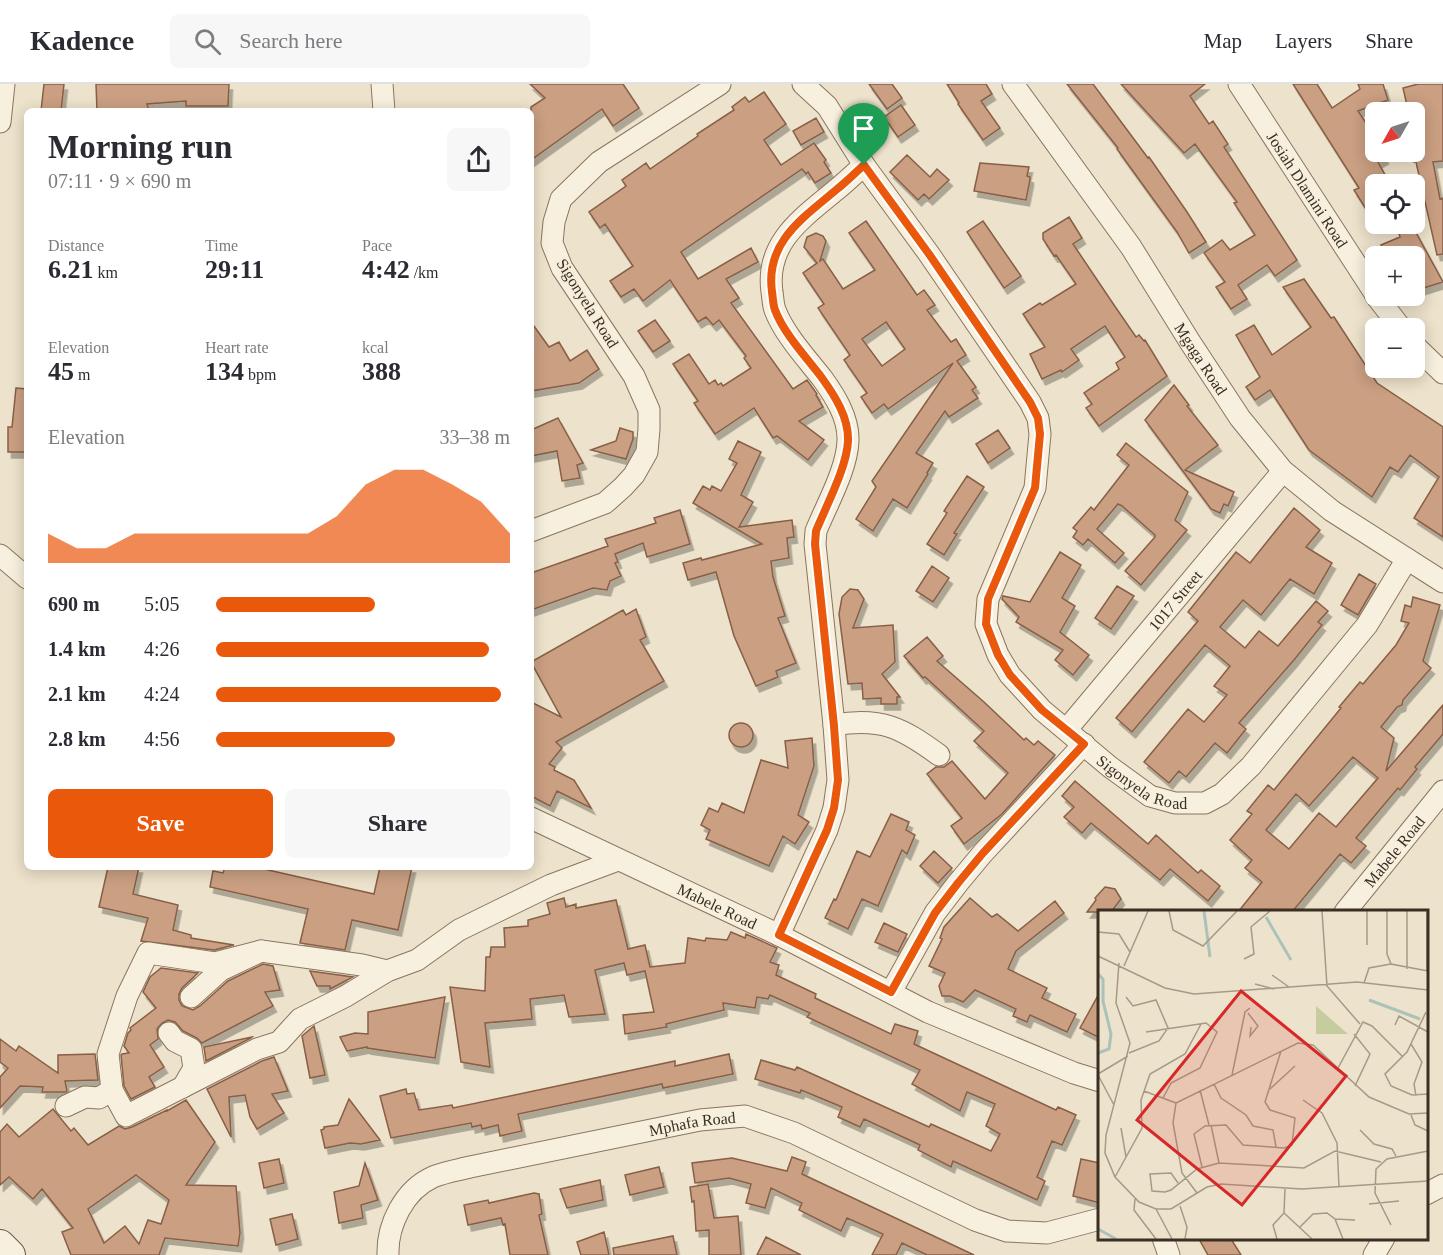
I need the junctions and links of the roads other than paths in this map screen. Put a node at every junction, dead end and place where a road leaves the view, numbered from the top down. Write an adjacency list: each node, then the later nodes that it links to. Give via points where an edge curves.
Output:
1 (4, 84): 8 (street)
2 (382, 84): 7 (street)
3 (720, 84): 16 (street, Sigonyela Road, via 599,162 561,199 552,243 568,277 634,376 649,411 650,429 647,452 634,475 605,503)
4 (803, 84): 9 (street, Sigonyela Road, via 826,106)
5 (1013, 84): 15 (street, Mgaga Road, via 1131,247 1240,418)
6 (1239, 84): 10 (street, Josiah Dlamini Road)
7 (384, 108)
8 (0, 122)
9 (864, 165): 21 (street, via 803,216 789,233 774,258 771,282 775,310 825,382 846,422 845,458 816,531 815,544); 22 (street, Sigonyela Road, via 966,306 1038,418 1035,488 988,599 986,624 1010,675 1042,710)
10 (1365, 278)
11 (1384, 306): 12 (street, Josiah Dlamini Road)
12 (1393, 318)
13 (1425, 356): 14 (street)
14 (1443, 373)
15 (1283, 471): 18 (street, Mgaga Road, via 1332,511); 22 (street, 1017 Street)
16 (534, 530)
17 (0, 555): 19 (street)
18 (1407, 560): 20 (street, Mgaga Road); 23 (street, Sigonyela Road, via 1367,625 1251,766 1222,794 1205,803 1175,803 1150,796)
19 (24, 575)
20 (1443, 582)
21 (834, 726): 24 (street, via 857,721 890,726); 29 (street, via 838,780 834,808)
22 (1067, 729): 23 (street, Sigonyela Road)
23 (1084, 744): 32 (street, via 952,891 935,913)
24 (939, 755)
25 (1443, 791): 28 (street, Mabele Road)
26 (534, 819): 27 (street, Mabele Road)
27 (618, 860): 29 (street, Mabele Road); 31 (street, via 551,885 459,930 417,960)
28 (1347, 910)
29 (779, 935): 32 (street, Mabele Road)
30 (261, 951): 31 (street); 33 (street, via 221,970); 37 (street, via 215,963 148,953 127,996 108,1054)
31 (387, 971): 36 (street, via 300,1018 279,1042 256,1049)
32 (891, 992): 35 (street, Mabele Road, via 928,1012)
33 (191, 997)
34 (169, 1033): 36 (street, via 191,1049 194,1068)
35 (1098, 1080)
36 (183, 1086): 37 (street, via 126,1116)
37 (112, 1090): 38 (street, via 99,1098 85,1097)
38 (66, 1106)
39 (1443, 1185): 40 (street)
40 (1428, 1193)
41 (1098, 1220): 46 (street, Mphafa Road, via 1047,1233 1007,1231 975,1220 794,1132 745,1116 690,1122 433,1177 409,1194 397,1212 387,1242)
42 (1163, 1240): 47 (street)
43 (1383, 1240): 48 (street)
44 (0, 1245): 45 (street)
45 (10, 1255)
46 (388, 1255)
47 (1169, 1255)
48 (1374, 1255)

